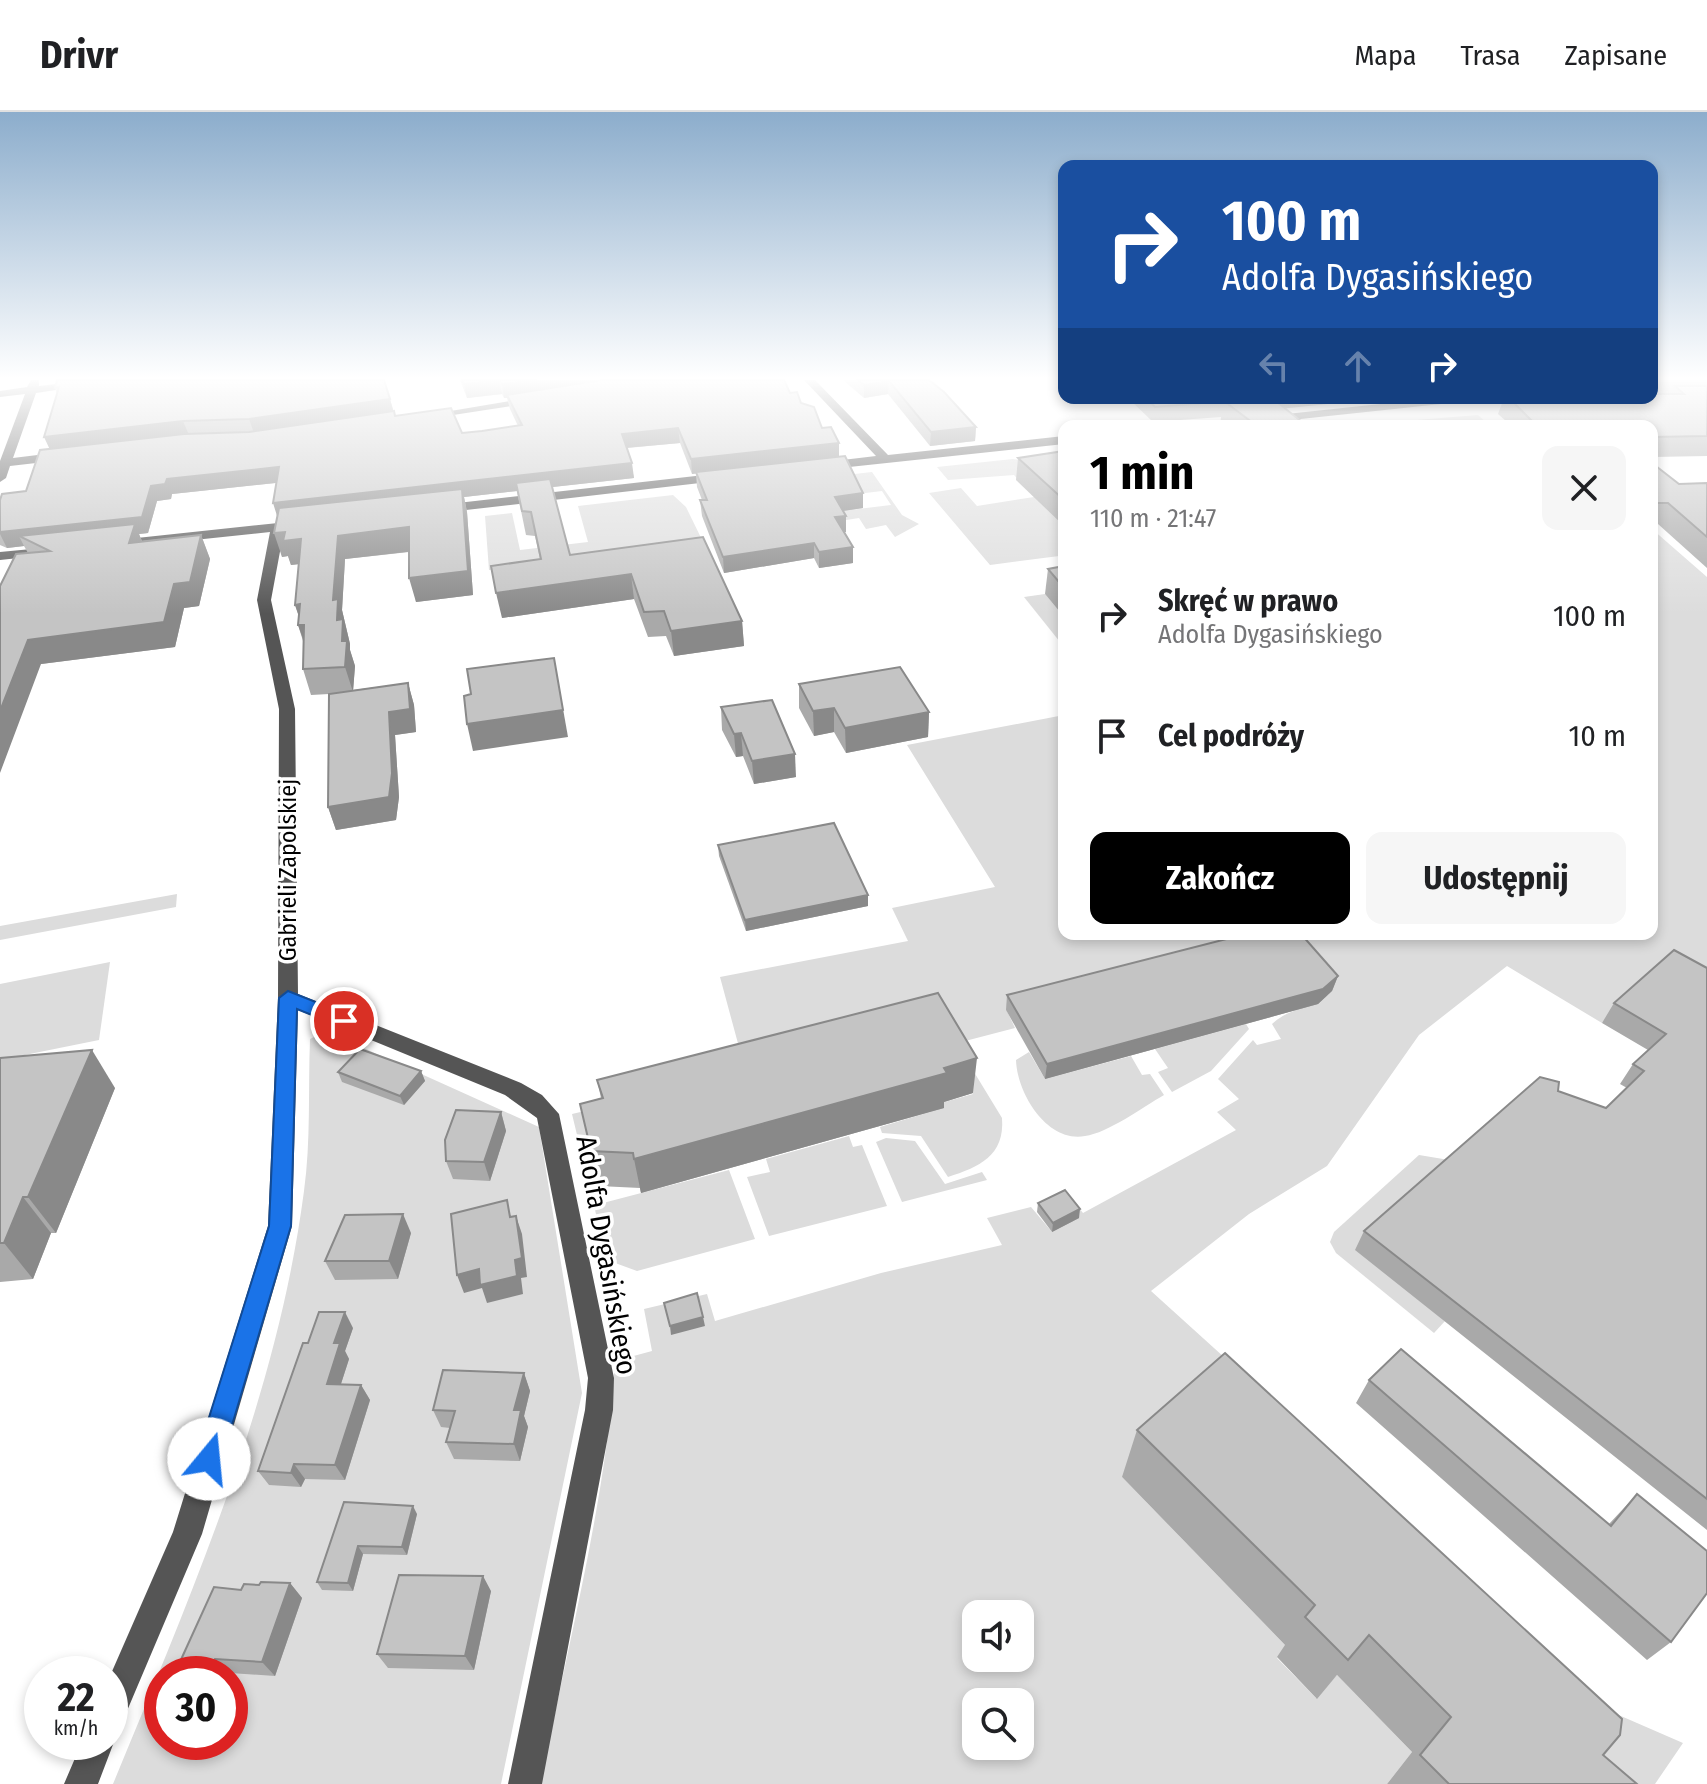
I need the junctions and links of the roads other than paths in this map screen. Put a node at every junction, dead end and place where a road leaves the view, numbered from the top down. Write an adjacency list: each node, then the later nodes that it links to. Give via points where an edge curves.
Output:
1 (8, 458): 5 (street)
2 (46, 458): 5 (street)
3 (894, 458): 4 (street)
4 (885, 459): 6 (street)
5 (6, 463): 8 (street)
6 (811, 467)
7 (737, 475): 9 (street)
8 (0, 478)
9 (429, 510)
10 (308, 524): 11 (street)
11 (278, 527): 12 (street); 15 (street, Gabrieli Zapolskiej, via 264,600 287,709)
12 (109, 545)
13 (52, 551): 14 (street)
14 (0, 556)
15 (288, 998): 16 (street, Gabrieli Zapolskiej, via 280,1226 187,1534); 19 (street, Adolfa Dygasińskiego, via 513,1089 548,1114 601,1378)
16 (128, 1672)
17 (91, 1760): 18 (street)
18 (81, 1784)
19 (525, 1784)

